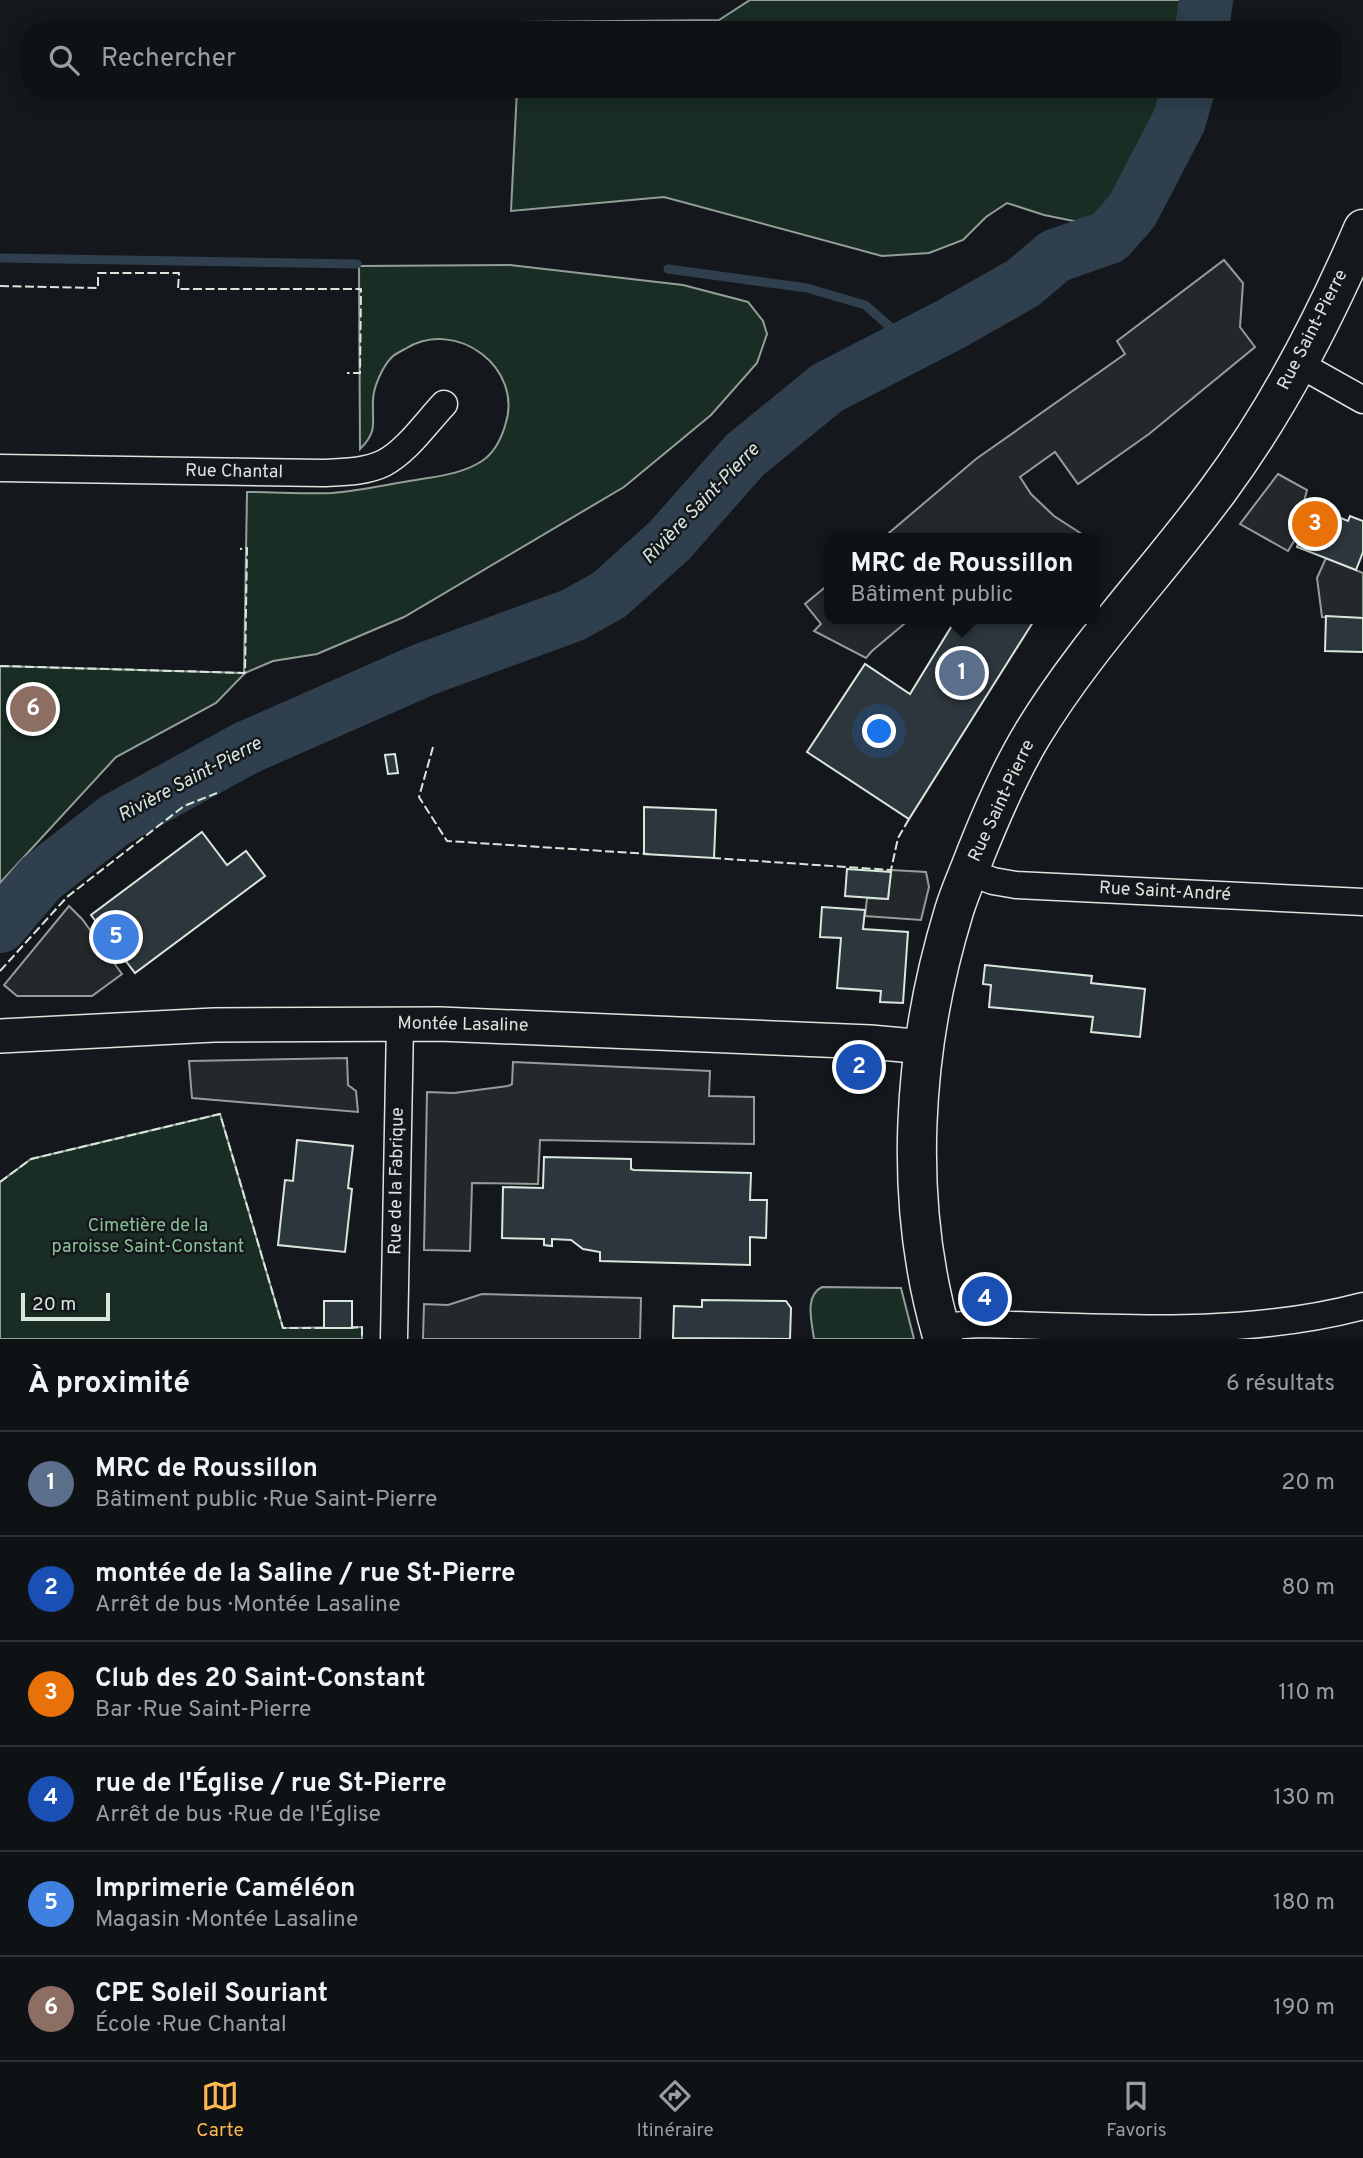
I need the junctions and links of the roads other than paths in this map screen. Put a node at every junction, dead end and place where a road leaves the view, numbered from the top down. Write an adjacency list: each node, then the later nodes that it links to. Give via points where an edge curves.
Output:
1 (1363, 229): 2 (main road, Rue Saint-Pierre)
2 (1299, 364): 3 (street); 6 (main road, Rue Saint-Pierre, via 1219,490 1046,712 1004,788)
3 (1363, 400)
4 (444, 404): 5 (street, Rue Chantal, via 399,451 368,468 323,473)
5 (0, 468)
6 (969, 872): 7 (street, Rue Saint-André, via 1016,885); 10 (main road, Rue Saint-Pierre, via 948,935)
7 (1363, 902)
8 (400, 1024): 9 (street, Montée Lasaline, via 214,1025); 10 (street, Montée Lasaline); 13 (street, Rue de la Fabrique)
9 (0, 1036)
10 (925, 1047): 12 (main road, Rue Saint-Pierre, via 918,1207)
11 (1363, 1306): 12 (street, via 1261,1325 979,1324 951,1326)
12 (942, 1334)
13 (394, 1339)

